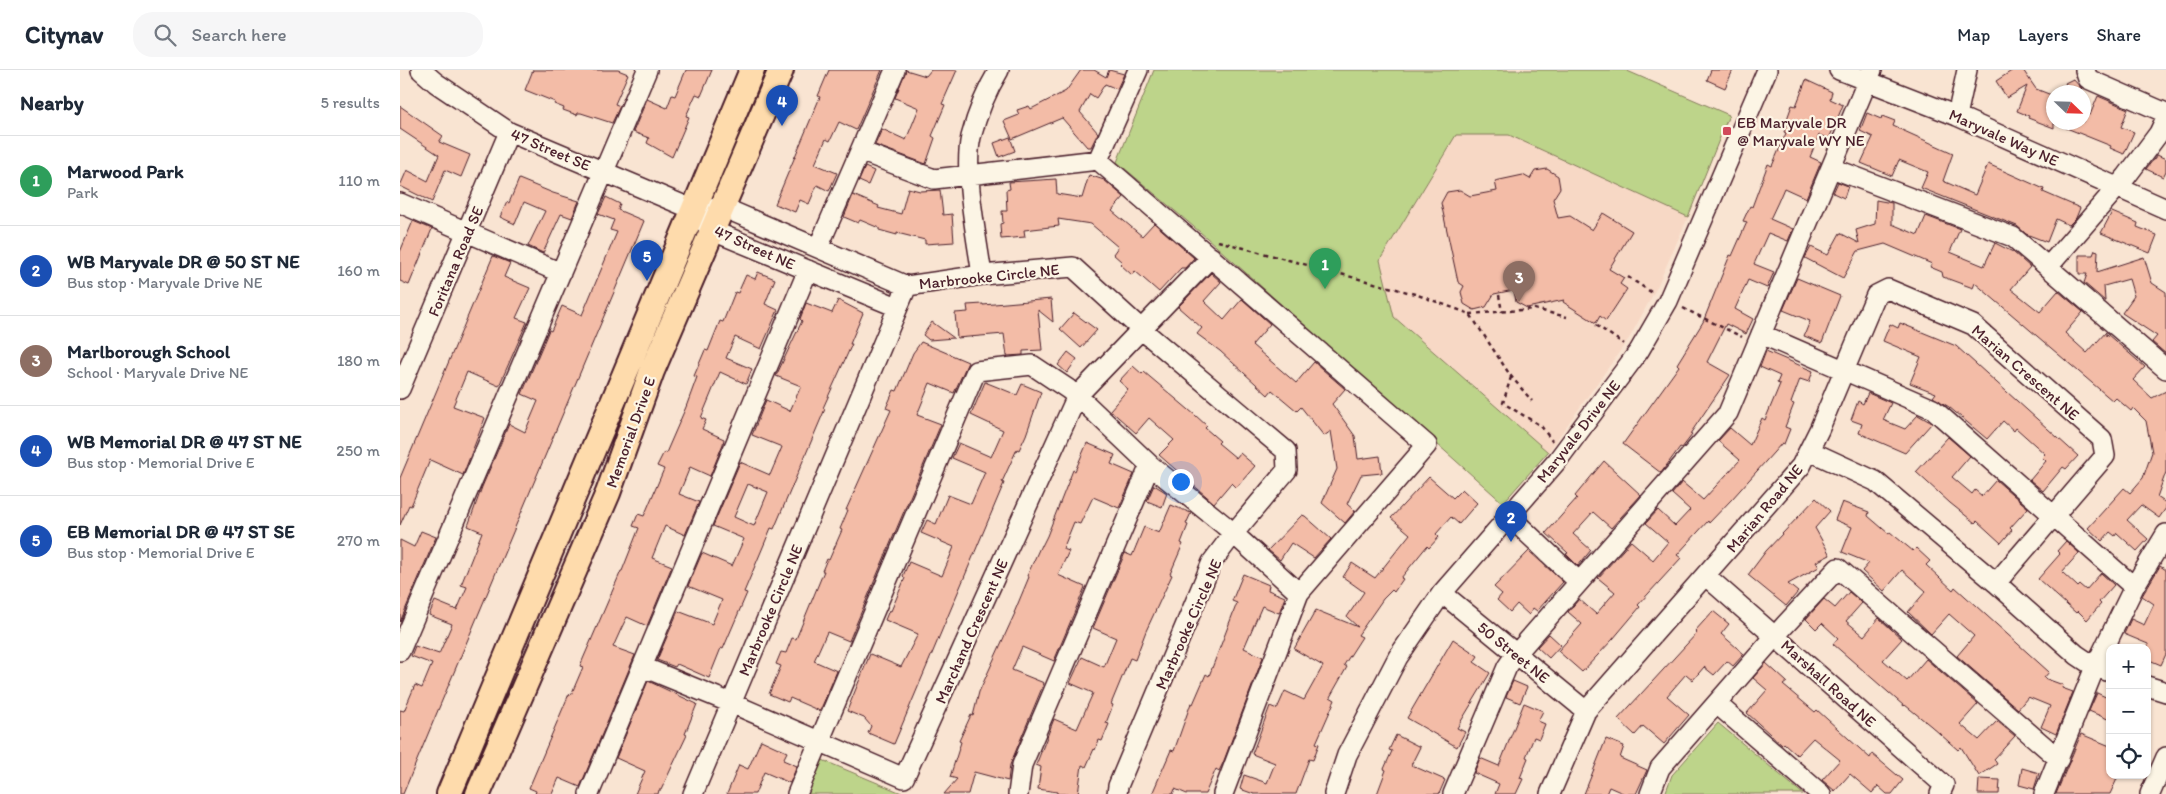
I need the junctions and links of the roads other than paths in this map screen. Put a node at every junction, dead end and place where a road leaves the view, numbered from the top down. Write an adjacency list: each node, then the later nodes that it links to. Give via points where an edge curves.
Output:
1 (421, 70): 16 (street, 47 Street SE)
2 (646, 70): 20 (street)
3 (752, 70): 25 (main road, Memorial Drive E)
4 (781, 70): 24 (main road, Memorial Drive E)
5 (895, 70): 17 (street)
6 (999, 70): 21 (street, via 971,139)
7 (1138, 70): 18 (street)
8 (1767, 70): 45 (street, Maryvale Drive NE, via 1668,301 1639,351 1564,452)
9 (1839, 70): 12 (street, Maryvale Way NE)
10 (1967, 70): 14 (street)
11 (2085, 70): 13 (street, via 2088,79)
12 (1870, 76): 14 (street, Maryvale Way NE); 19 (street)
13 (2166, 113)
14 (1957, 116): 22 (street, Maryvale Way NE)
15 (2166, 118): 22 (street, via 2159,133)
16 (509, 132): 20 (street, 47 Street SE); 28 (street, Foritana Road SE)
17 (860, 151): 21 (street, via 934,180); 29 (street)
18 (1098, 160): 21 (street); 30 (street)
19 (1832, 168): 31 (street, via 2013,237); 38 (street)
20 (604, 172): 25 (street, 47 Street SE); 33 (street)
21 (969, 176): 34 (street)
22 (2117, 188): 26 (street, Maryvale Way NE); 31 (street)
23 (400, 203): 28 (street)
24 (722, 208): 25 (street, 47 Street NE); 27 (main road, Memorial Drive E); 29 (street, 47 Street NE)
25 (692, 209): 27 (street, 47 Street NE); 68 (main road, Memorial Drive E)
26 (2166, 210)
27 (713, 231): 32 (street, 47 Street NE); 69 (main road, Memorial Drive E, via 652,370 608,493)
28 (466, 233): 33 (street); 41 (street, Foritana Road SE)
29 (818, 248): 35 (street, 47 Street NE)
30 (1214, 249): 37 (street, Marchand Crescent NE); 53 (street, via 1426,445)
31 (2048, 267): 40 (street)
32 (808, 270): 36 (street, 47 Street NE); 58 (street)
33 (561, 273): 56 (street)
34 (982, 275): 35 (street, Marbrooke Circle NE); 37 (street, Marbrooke Circle NE, via 1073,267)
35 (907, 286): 36 (street, Marbrooke Circle NE)
36 (897, 306): 62 (street, Marbrooke Circle NE)
37 (1141, 329): 42 (street, Marchand Crescent NE); 47 (street, Marbrooke Circle NE, via 1286,451 1287,470)
38 (1759, 339): 39 (street); 50 (street, via 1728,413)
39 (1845, 369): 43 (street, Marian Crescent NE); 46 (street, via 1933,409); 46 (street, Marian Crescent NE, via 1876,295 1888,289 1973,325 2102,439 2105,456)
40 (2166, 369)
41 (400, 389)
42 (1077, 396): 44 (street); 65 (street, Marchand Crescent NE, via 904,778); 65 (street, via 1032,365 976,371)
43 (1810, 451): 49 (street, Marian Road NE, via 1801,466); 51 (street, Marian Road NE, via 1875,481)
44 (1150, 465): 47 (street); 73 (street, via 1022,765)
45 (1509, 516): 50 (street); 54 (street, Maryvale Drive NE)
46 (2054, 516): 51 (street, Marian Crescent NE); 52 (street)
47 (1233, 534): 53 (street); 74 (street, Marbrooke Circle NE, via 1212,562)
48 (2166, 534): 52 (street)
49 (1706, 576): 55 (street, Marshall Road NE); 64 (street, Marian Road NE)
50 (1579, 582): 57 (street)
51 (1996, 583): 59 (street, Marian Road NE, via 2077,656)
52 (2134, 587): 59 (street)
53 (1299, 593): 75 (street)
54 (1442, 593): 57 (street, 50 Street NE); 76 (street, Maryvale Drive NE, via 1398,657 1347,755)
55 (1776, 636): 63 (street); 67 (street, via 1838,568); 81 (street, Marshall Road NE, via 1944,785)
56 (400, 651)
57 (1516, 654): 64 (street, 50 Street NE); 77 (street, via 1507,667)
58 (643, 667): 62 (street, Marchand Crescent NE); 70 (street)
59 (2102, 669): 67 (street)
60 (2151, 687): 61 (street)
61 (2166, 692)
62 (731, 703): 65 (street, Marchand Crescent NE); 71 (street, Marbrooke Circle NE)
63 (1717, 704): 79 (street, via 1660,768); 80 (street)
64 (1586, 711): 78 (street, Marian Road NE)
65 (819, 742): 72 (street)
66 (2166, 757): 83 (street)
67 (2059, 759): 82 (street)
68 (449, 794)
69 (478, 794)
70 (589, 794)
71 (693, 794)
72 (796, 794)
73 (1018, 794)
74 (1117, 794)
75 (1223, 794)
76 (1334, 794)
77 (1453, 794)
78 (1550, 794)
79 (1650, 794)
80 (1821, 794)
81 (1940, 794)
82 (2044, 794)
83 (2150, 794)

